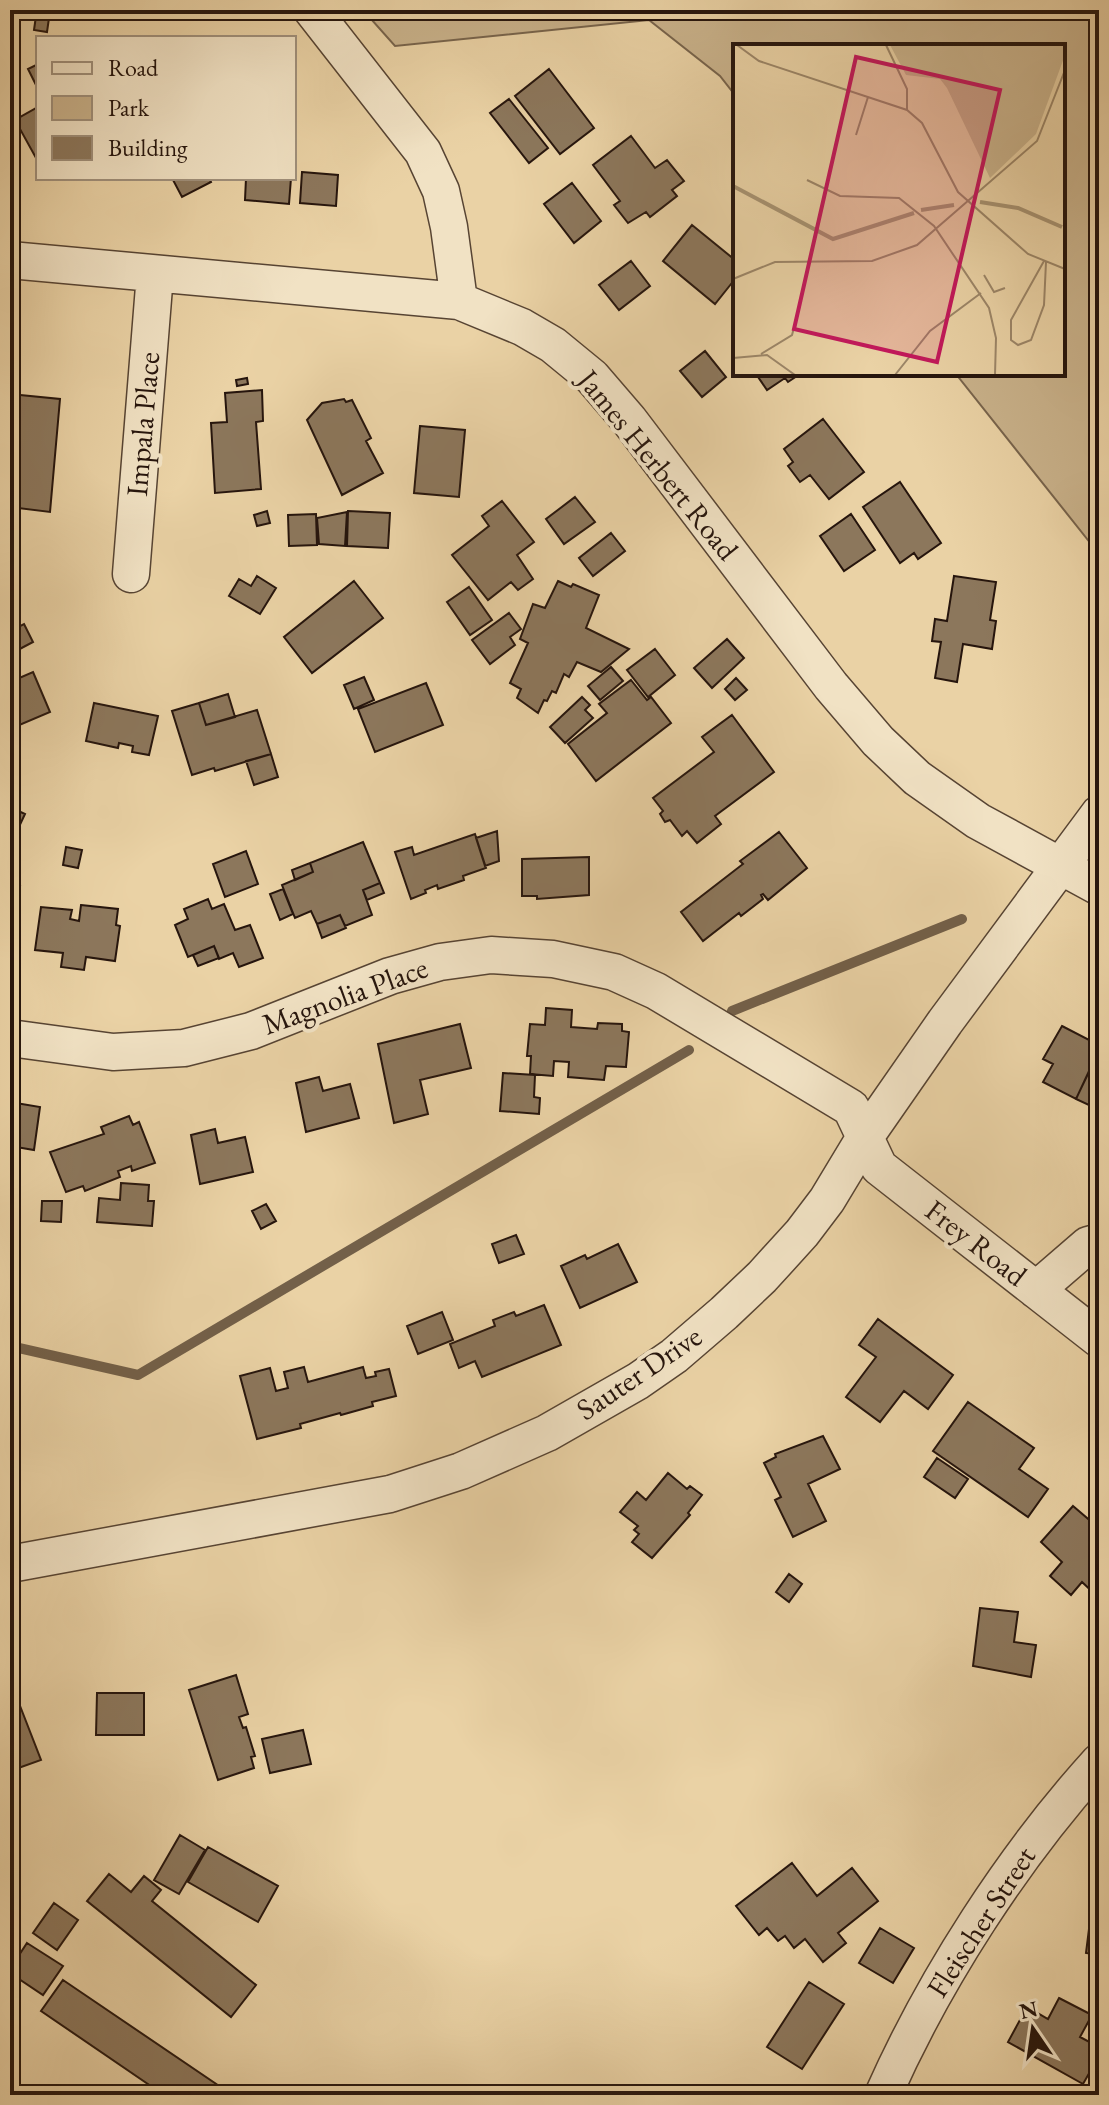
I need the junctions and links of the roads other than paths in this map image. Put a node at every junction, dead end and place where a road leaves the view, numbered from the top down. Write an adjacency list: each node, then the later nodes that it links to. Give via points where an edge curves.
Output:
1 (312, 10): 4 (street, via 423,152 441,191)
2 (10, 260): 3 (street, James Herbert Road)
3 (155, 274): 4 (street, James Herbert Road); 5 (street, Impala Place)
4 (459, 301): 7 (street, James Herbert Road, via 533,333 592,377 878,741 917,778 978,821)
5 (131, 574)
6 (1099, 814): 7 (street, Sauter Drive)
7 (1061, 865): 8 (street, James Herbert Road); 10 (street, Sauter Drive)
8 (1099, 887)
9 (10, 1038): 10 (street, Magnolia Place, via 113,1052 184,1048 251,1031 440,962 491,955 553,959 614,972 656,991 851,1108)
10 (865, 1137): 12 (street, Frey Road, via 879,1167); 14 (street, Sauter Drive, via 802,1233 724,1313 638,1381 547,1433 461,1471 390,1494)
11 (1099, 1242): 12 (street, via 1088,1245)
12 (1036, 1290): 13 (street, Frey Road)
13 (1099, 1339)
14 (10, 1564)
15 (1099, 1762): 16 (street, Fleischer Street, via 1002,1884 921,2014)
16 (883, 2095)

